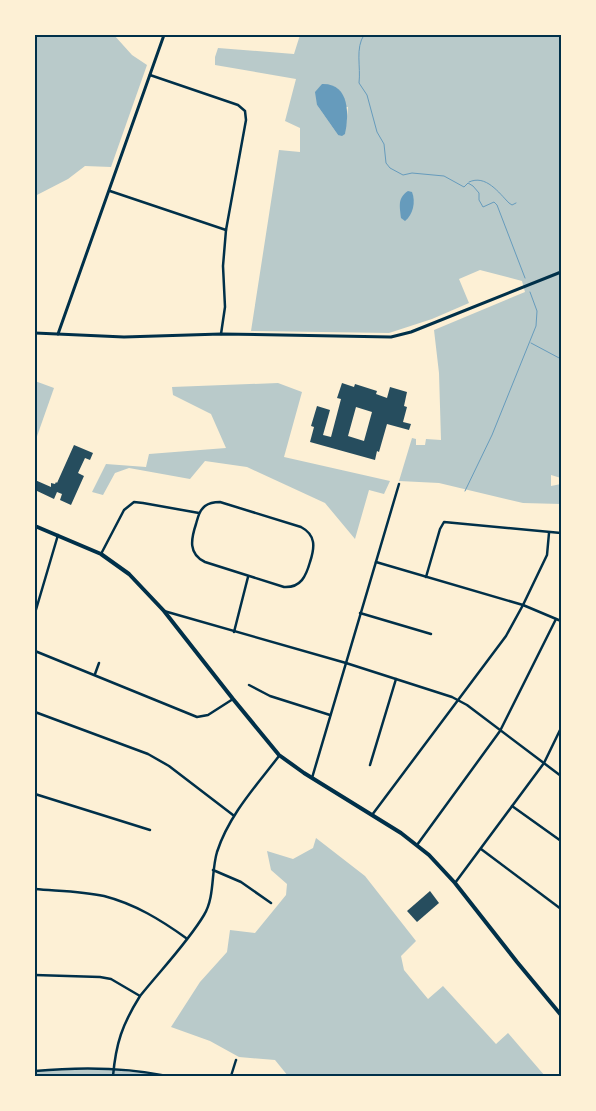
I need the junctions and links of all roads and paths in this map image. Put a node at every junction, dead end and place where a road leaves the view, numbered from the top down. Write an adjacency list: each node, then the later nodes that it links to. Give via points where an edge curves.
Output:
1 (164, 35): 2 (street)
2 (150, 75): 3 (street); 4 (street, via 238,105 245,111)
3 (110, 191): 4 (street); 7 (street)
4 (226, 230): 8 (street, via 222,266 226,307)
5 (561, 272): 8 (street, via 402,335 377,338)
6 (35, 333): 7 (street)
7 (58, 334): 8 (street, via 124,337)
8 (221, 334)
9 (399, 484): 16 (street)
10 (199, 514): 15 (street, via 134,502 124,510); 17 (street, via 191,541 198,557); 17 (street, via 210,504 226,502 301,527 311,535 314,550 301,583 284,587)
11 (35, 526): 14 (main road)
12 (549, 532): 13 (street); 18 (street, via 444,522); 19 (street, via 547,555)
13 (561, 533)
14 (58, 535): 15 (main road); 22 (street)
15 (101, 554): 20 (main road, via 129,574)
16 (376, 562): 18 (street); 21 (street)
17 (248, 577): 25 (street)
18 (426, 577): 19 (street)
19 (523, 605): 23 (street); 34 (street, via 506,636)
20 (164, 611): 25 (street); 33 (main road)
21 (360, 612): 26 (street); 29 (street)
22 (35, 613)
23 (556, 618): 24 (street); 38 (street)
24 (561, 620)
25 (234, 632): 29 (street)
26 (431, 634)
27 (35, 651): 30 (street)
28 (99, 663): 30 (street)
29 (346, 663): 31 (street); 36 (street)
30 (95, 674): 33 (street, via 197,716 208,715)
31 (396, 679): 34 (street); 41 (street)
32 (248, 684): 36 (street, via 270,696)
33 (233, 699): 39 (main road)
34 (458, 700): 38 (street); 46 (street)
35 (35, 712): 47 (street, via 148,754 169,766)
36 (330, 715): 43 (street)
37 (561, 728): 40 (street)
38 (500, 732): 40 (street); 50 (street)
39 (280, 755): 43 (main road); 47 (street)
40 (544, 763): 42 (street); 45 (street)
41 (370, 765)
42 (561, 776)
43 (312, 778): 46 (main road)
44 (35, 794): 48 (street)
45 (512, 806): 49 (street); 51 (street)
46 (372, 815): 50 (main road)
47 (234, 816): 52 (street)
48 (150, 830)
49 (561, 841)
50 (417, 845): 53 (main road)
51 (481, 850): 53 (street); 56 (street)
52 (213, 870): 55 (street, via 241,882); 57 (street, via 204,914)
53 (455, 883): 60 (main road)
54 (35, 889): 57 (street, via 86,893 119,901 165,923)
55 (271, 903)
56 (561, 910)
57 (186, 938): 59 (street)
58 (35, 975): 59 (street, via 111,979)
59 (140, 996): 62 (street, via 121,1030)
60 (561, 1015)
61 (236, 1060): 66 (street)
62 (114, 1069): 63 (street); 64 (street); 65 (street)
63 (35, 1071)
64 (113, 1076)
65 (167, 1076)
66 (231, 1076)

